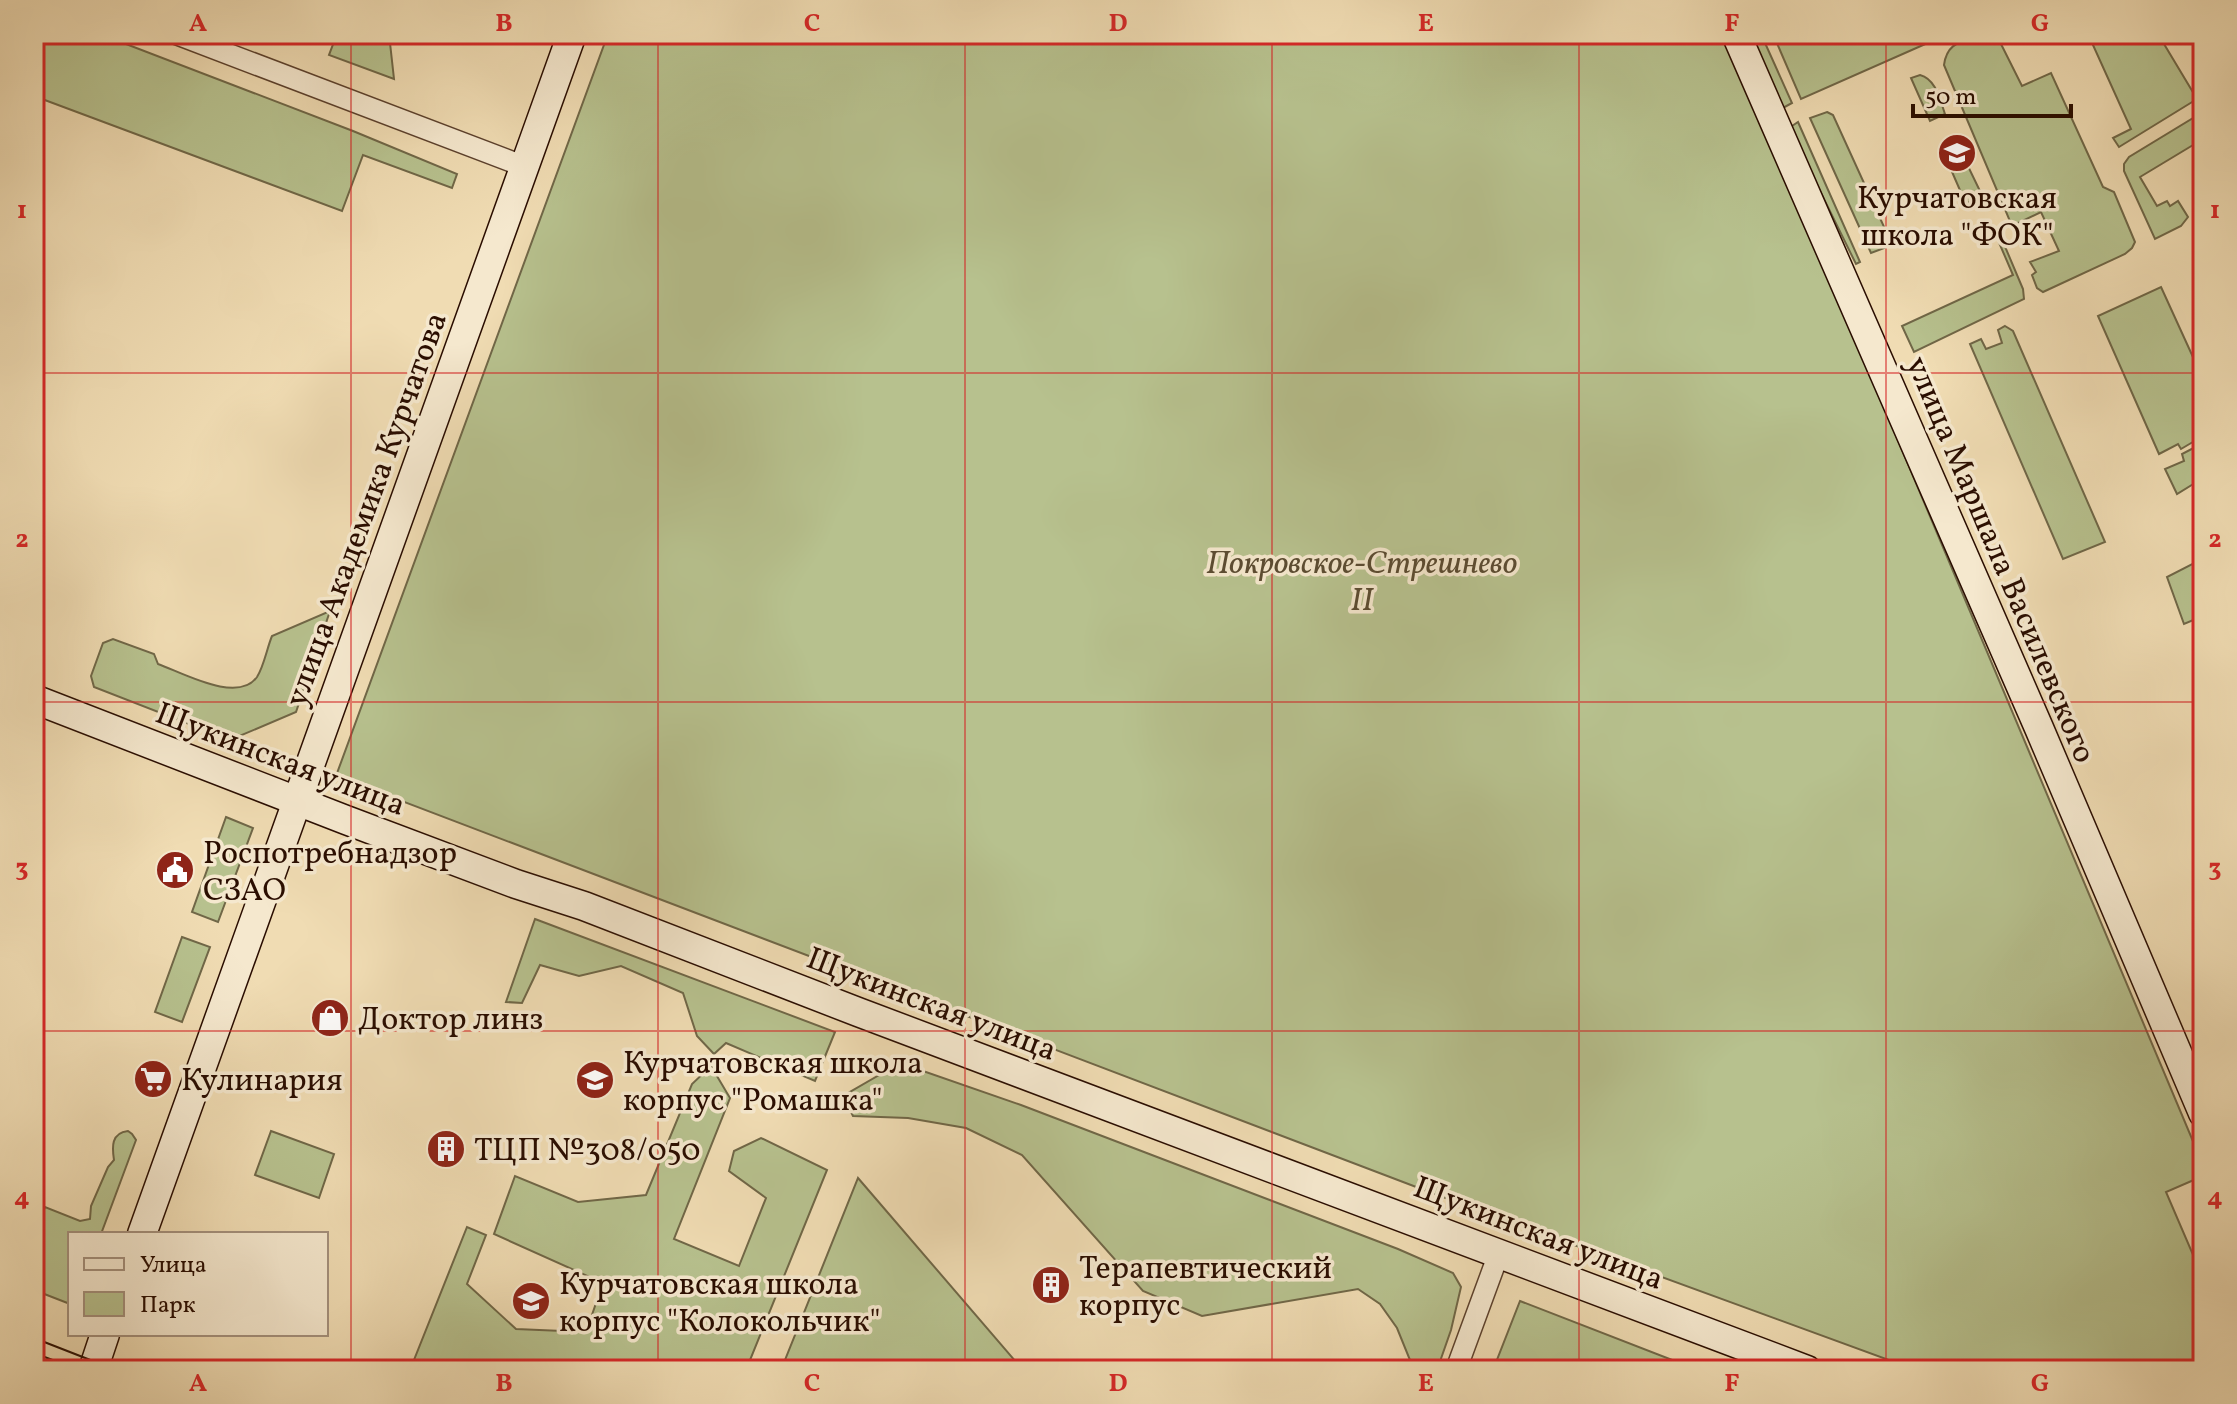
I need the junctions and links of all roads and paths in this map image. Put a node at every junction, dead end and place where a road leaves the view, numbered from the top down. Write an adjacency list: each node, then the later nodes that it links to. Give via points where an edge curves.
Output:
1 (176, 34): 4 (street)
2 (572, 34): 4 (main road, улица Академика Курчатова)
3 (1736, 34): 7 (main road, улица Маршала Василевского)
4 (523, 166): 6 (main road, улица Академика Курчатова)
5 (34, 699): 6 (main road, Щукинская улица)
6 (298, 801): 8 (main road, улица Академика Курчатова); 9 (main road, Щукинская улица)
7 (2203, 1113)
8 (143, 1232)
9 (1499, 1253): 12 (street); 13 (main road, Щукинская улица)
10 (104, 1336): 11 (main road)
11 (93, 1370)
12 (1456, 1370)
13 (1807, 1370)

